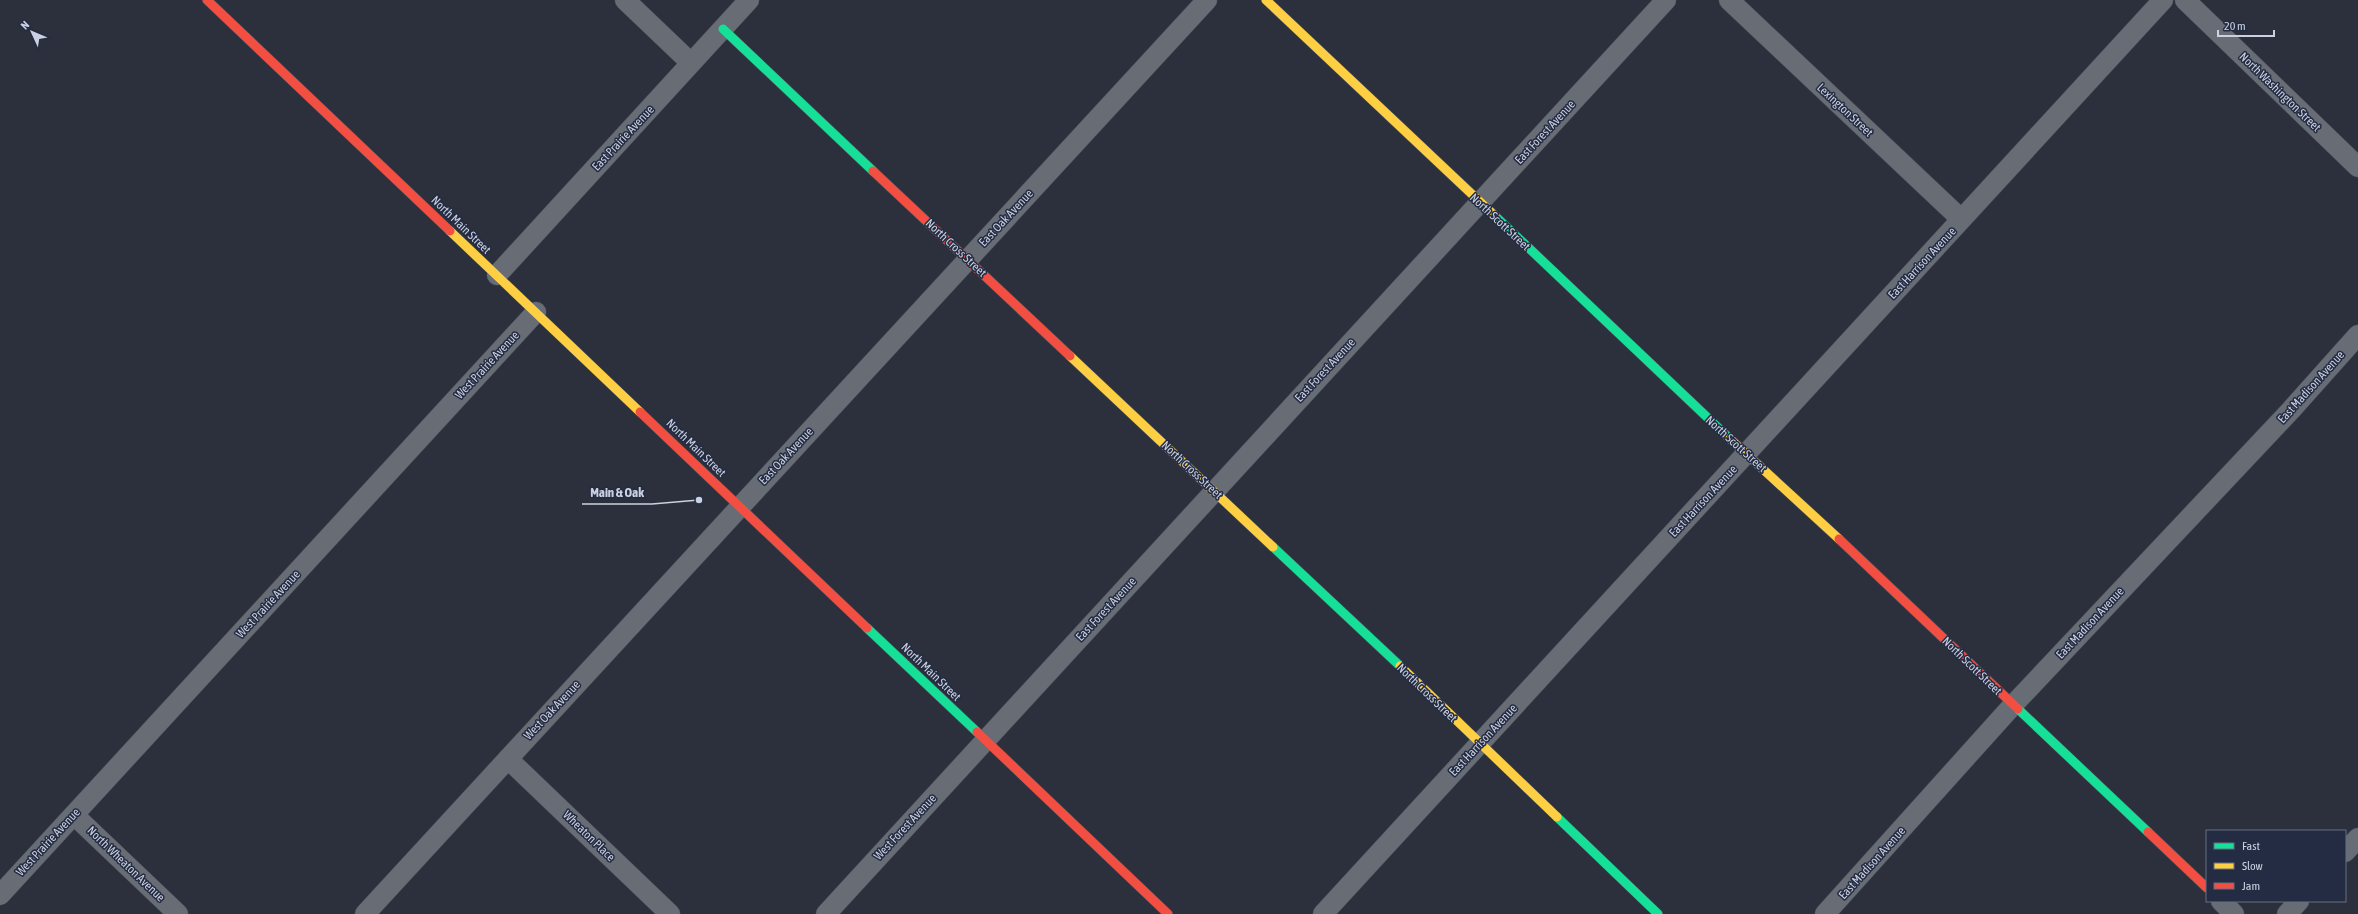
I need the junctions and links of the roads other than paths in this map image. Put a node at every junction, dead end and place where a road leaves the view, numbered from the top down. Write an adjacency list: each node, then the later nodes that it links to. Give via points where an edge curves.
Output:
1 (208, 0): 16 (street, North Main Street)
2 (625, 0): 11 (street)
3 (749, 0): 10 (street, East Prairie Avenue)
4 (1207, 0): 15 (street, East Oak Avenue)
5 (1266, 0): 13 (street, North Scott Street)
6 (1666, 0): 13 (street, East Forest Avenue)
7 (1729, 0): 14 (street, Lexington Street)
8 (2163, 0): 14 (street, East Harrison Avenue)
9 (2185, 0): 12 (street, North Washington Street)
10 (723, 29): 11 (street, East Prairie Avenue); 15 (street, North Cross Street)
11 (691, 63): 16 (street, East Prairie Avenue)
12 (2358, 167)
13 (1480, 202): 19 (street, North Scott Street); 20 (street, East Forest Avenue)
14 (1961, 219): 19 (street, East Harrison Avenue)
15 (968, 260): 20 (street, North Cross Street); 21 (street, East Oak Avenue)
16 (497, 275): 17 (street, North Main Street)
17 (536, 312): 21 (street, North Main Street); 26 (street, West Prairie Avenue)
18 (2358, 335): 22 (street, East Madison Avenue)
19 (1746, 454): 22 (street, North Scott Street, via 1783,486); 24 (street, East Harrison Avenue)
20 (1214, 491): 23 (street, East Forest Avenue); 24 (street, North Cross Street)
21 (740, 507): 23 (street, North Main Street); 25 (street, West Oak Avenue)
22 (2013, 705): 29 (street, North Scott Street); 40 (street, East Madison Avenue)
23 (985, 740): 36 (street, West Forest Avenue); 37 (street, North Main Street)
24 (1480, 744): 38 (street, East Harrison Avenue); 39 (street, North Cross Street)
25 (508, 759): 34 (street, West Oak Avenue); 35 (street, Wheaton Place)
26 (74, 815): 30 (street, West Prairie Avenue); 33 (street, North Wheaton Avenue)
27 (2358, 838): 28 (street)
28 (2346, 851)
29 (2206, 887)
30 (0, 895)
31 (2222, 902): 41 (street)
32 (2298, 902): 42 (street)
33 (178, 914)
34 (365, 914)
35 (670, 914)
36 (826, 914)
37 (1168, 914)
38 (1323, 914)
39 (1658, 914)
40 (1825, 914)
41 (2234, 914)
42 (2287, 914)

